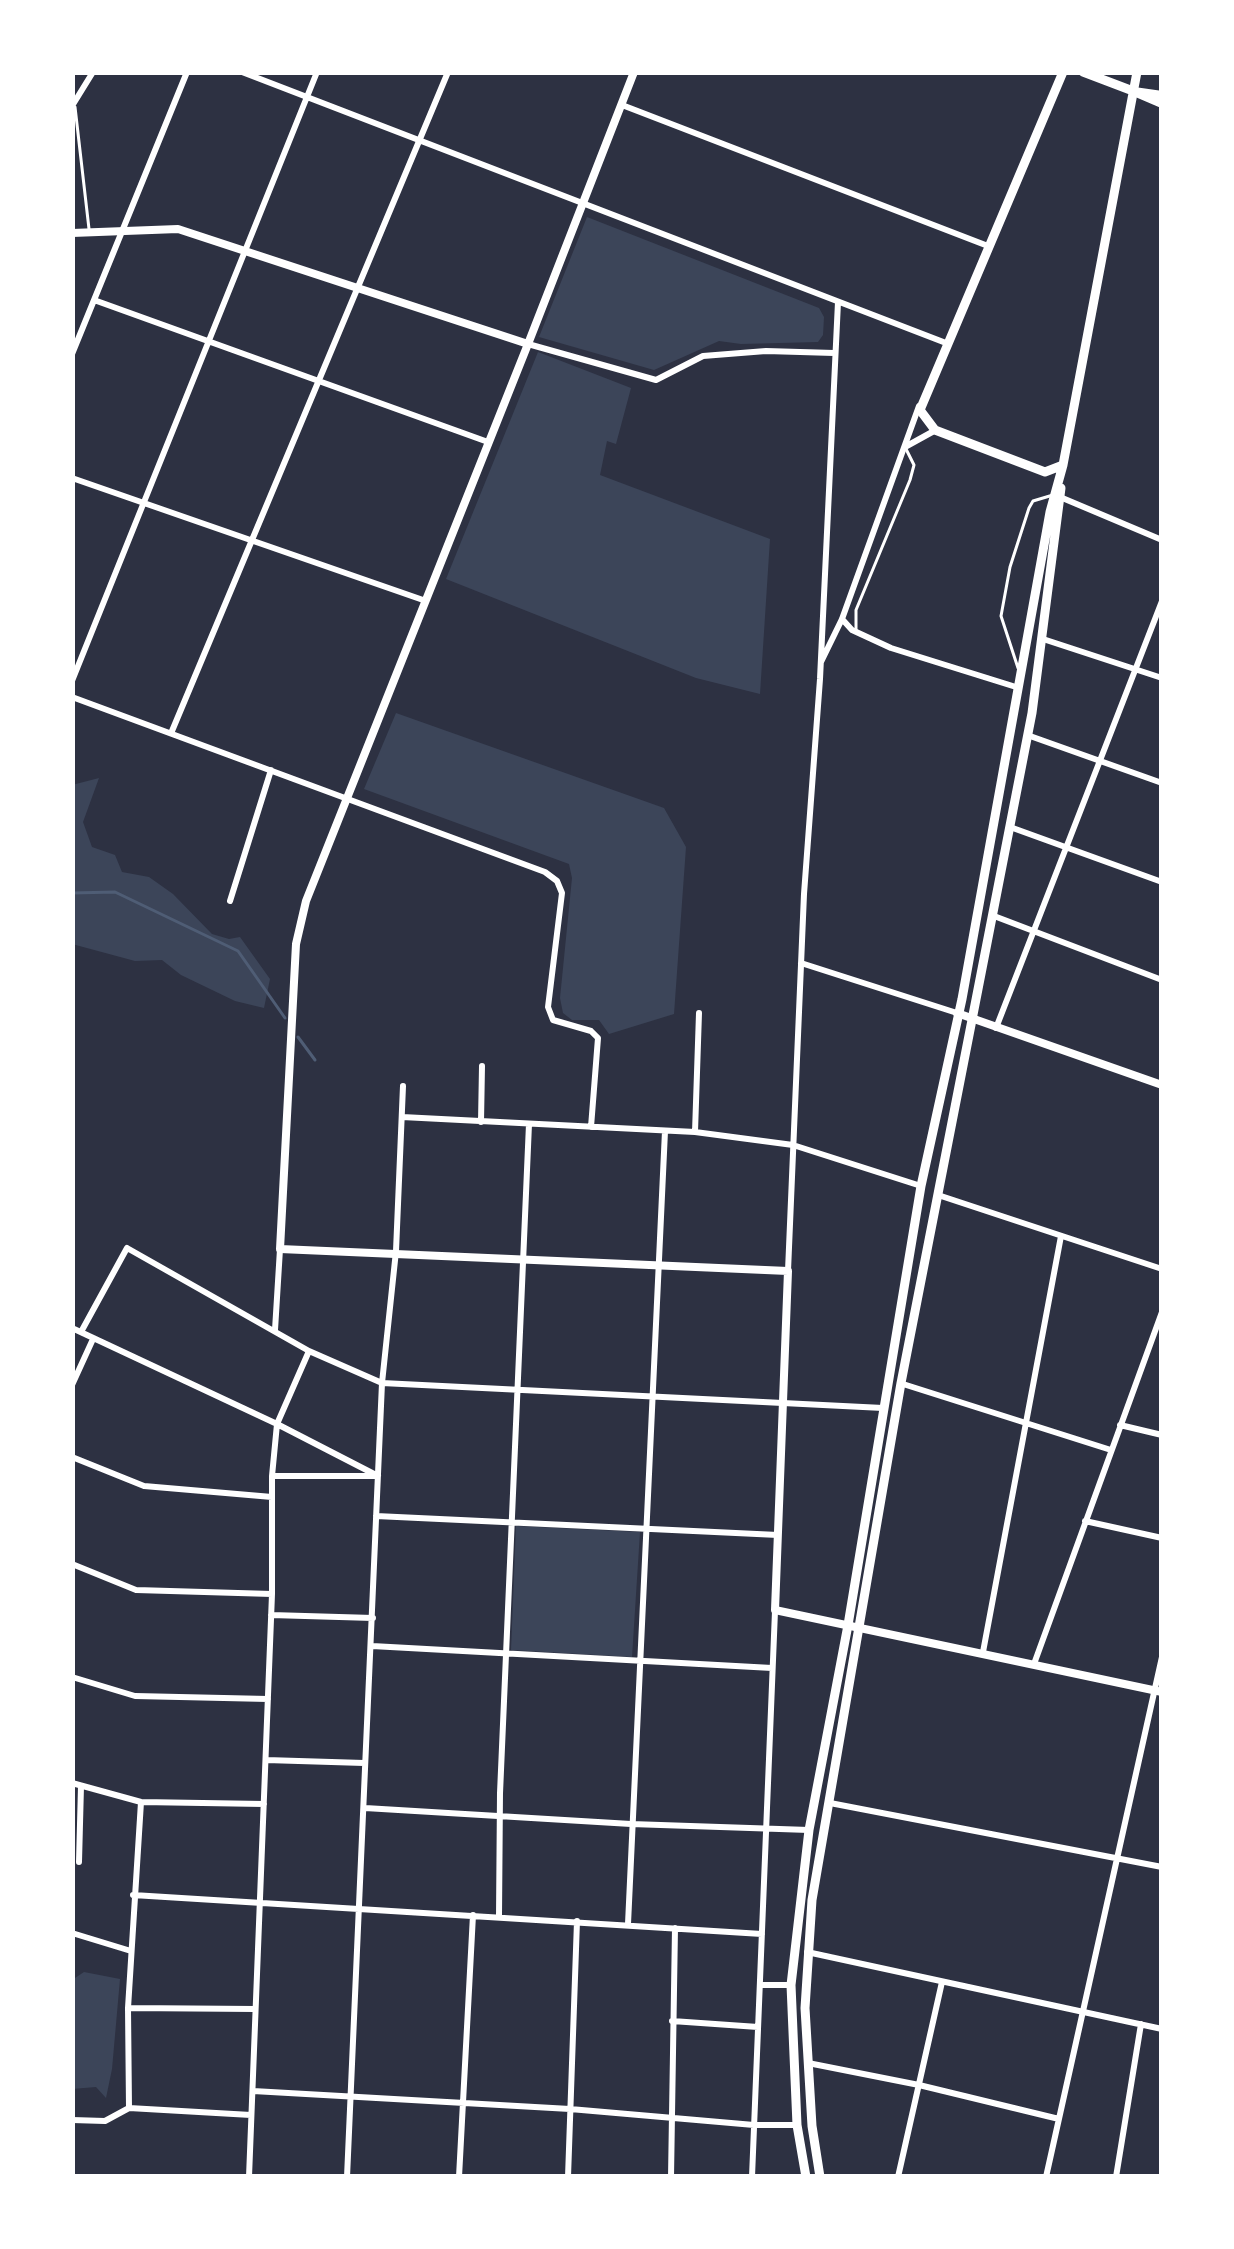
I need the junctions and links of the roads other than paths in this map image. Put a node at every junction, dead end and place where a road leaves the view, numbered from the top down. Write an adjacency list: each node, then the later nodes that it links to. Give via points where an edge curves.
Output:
1 (92, 72): 14 (street)
2 (187, 72): 17 (street)
3 (242, 72): 11 (street)
4 (317, 72): 11 (street)
5 (448, 72): 15 (street)
6 (634, 72): 13 (street)
7 (1063, 72): 20 (main road)
8 (1083, 72): 10 (main road)
9 (1137, 72): 10 (main road)
10 (1132, 91): 12 (street); 35 (main road)
11 (307, 98): 15 (street); 21 (street)
12 (1162, 100)
13 (622, 104): 16 (street); 20 (street)
14 (74, 106): 18 (lane)
15 (417, 141): 16 (street); 22 (street)
16 (583, 203): 24 (street); 27 (street)
17 (123, 229): 18 (street); 21 (street, via 178,230); 23 (street)
18 (89, 231): 19 (street)
19 (72, 232)
20 (988, 246): 26 (main road)
21 (246, 249): 22 (street); 25 (street)
22 (356, 286): 27 (street); 30 (street)
23 (94, 299): 25 (street); 29 (street)
24 (838, 302): 26 (street); 28 (street)
25 (209, 341): 30 (street); 40 (street)
26 (946, 343): 31 (main road)
27 (528, 344): 28 (street, via 656,380 703,356); 33 (street)
28 (834, 353): 45 (street)
29 (72, 354)
30 (317, 380): 33 (street); 42 (street)
31 (920, 403): 32 (main road); 34 (street)
32 (935, 430): 34 (street); 36 (main road)
33 (488, 442): 43 (street)
34 (905, 447): 46 (street); 47 (lane, via 914,465 856,610)
35 (1063, 464): 36 (main road); 38 (main road); 39 (main road)
36 (1046, 472): 38 (main road)
37 (72, 478): 40 (street)
38 (1058, 481): 39 (main road)
39 (1058, 496): 41 (street); 48 (main road); 53 (main road); 53 (lane, via 1029,508 1007,583 1001,616)
40 (143, 503): 42 (street); 52 (street)
41 (1162, 540)
42 (252, 541): 43 (street); 55 (street)
43 (426, 601): 60 (street)
44 (1162, 601): 50 (street)
45 (820, 619): 46 (street); 49 (street)
46 (842, 619): 47 (street); 49 (street)
47 (856, 632): 53 (street)
48 (1043, 639): 50 (street); 56 (main road)
49 (820, 666): 67 (street)
50 (1133, 668): 51 (street); 57 (street)
51 (1162, 678)
52 (72, 681)
53 (1020, 683): 70 (main road)
54 (72, 698): 55 (street)
55 (172, 731): 58 (street)
56 (1028, 736): 57 (street); 61 (main road)
57 (1097, 761): 59 (street); 62 (street)
58 (272, 770): 60 (street); 64 (street)
59 (1162, 783)
60 (345, 798): 79 (street, via 557,880 548,1007 553,1019 598,1038); 86 (street, via 296,944)
61 (1010, 827): 62 (street); 65 (main road)
62 (1066, 848): 63 (street); 66 (street)
63 (1162, 882)
64 (230, 901)
65 (994, 916): 66 (street); 71 (main road)
66 (1034, 930): 68 (street); 72 (street)
67 (801, 963): 70 (street); 82 (street)
68 (1162, 980)
69 (699, 1013): 81 (street)
70 (957, 1013): 71 (street); 83 (main road)
71 (974, 1020): 72 (street); 84 (main road)
72 (996, 1028): 74 (street)
73 (482, 1066): 77 (street)
74 (1162, 1085)
75 (403, 1086): 76 (street)
76 (401, 1117): 77 (street); 87 (street)
77 (481, 1122): 78 (street)
78 (529, 1124): 79 (street); 88 (street)
79 (591, 1127): 80 (street)
80 (665, 1131): 81 (street); 89 (street)
81 (695, 1132): 82 (street)
82 (794, 1145): 83 (street); 91 (street)
83 (921, 1186): 103 (main road)
84 (938, 1195): 85 (street); 98 (main road)
85 (1061, 1236): 90 (street); 104 (street)
86 (280, 1249): 87 (street); 94 (street)
87 (396, 1251): 88 (street); 97 (street)
88 (524, 1257): 89 (street); 100 (street)
89 (659, 1264): 91 (street); 101 (street)
90 (1162, 1269)
91 (788, 1271): 102 (street)
92 (1162, 1312): 106 (street)
93 (76, 1330): 94 (street, via 127,1248); 95 (street)
94 (275, 1330): 96 (street)
95 (94, 1339): 99 (street); 105 (street)
96 (309, 1351): 97 (street); 105 (street)
97 (382, 1383): 100 (street); 113 (street)
98 (901, 1383): 104 (street); 126 (main road)
99 (72, 1385)
100 (518, 1389): 101 (street); 116 (street)
101 (652, 1397): 102 (street); 118 (street)
102 (783, 1405): 103 (street); 119 (street)
103 (883, 1408): 126 (main road)
104 (1026, 1423): 108 (street); 128 (street)
105 (277, 1424): 110 (street); 112 (street)
106 (1120, 1424): 107 (street); 108 (street)
107 (1162, 1436)
108 (1111, 1450): 117 (street)
109 (72, 1457): 114 (street, via 143,1486)
110 (349, 1461): 111 (street); 113 (street)
111 (346, 1475): 112 (street); 113 (street)
112 (272, 1476): 114 (street)
113 (378, 1476): 115 (street)
114 (272, 1497): 122 (street)
115 (376, 1516): 116 (street); 125 (street)
116 (512, 1521): 118 (street); 129 (street)
117 (1085, 1521): 120 (street); 132 (street)
118 (645, 1528): 119 (street); 131 (street)
119 (778, 1535): 123 (street)
120 (1162, 1538)
121 (72, 1564): 122 (street, via 136,1589)
122 (272, 1594): 124 (street)
123 (775, 1610): 126 (street); 133 (street)
124 (271, 1615): 125 (street); 136 (street)
125 (373, 1618): 127 (street)
126 (853, 1626): 128 (street); 141 (main road); 147 (main road)
127 (372, 1646): 129 (street); 138 (street)
128 (983, 1652): 132 (street)
129 (506, 1653): 131 (street); 144 (street)
130 (1162, 1657): 135 (street)
131 (638, 1661): 133 (street); 145 (street)
132 (1034, 1664): 135 (street)
133 (772, 1668): 146 (street)
134 (72, 1677): 136 (street, via 135,1696)
135 (1158, 1691): 148 (street)
136 (268, 1699): 137 (street)
137 (266, 1760): 138 (street); 142 (street)
138 (364, 1763): 143 (street)
139 (77, 1784): 140 (street); 149 (street)
140 (141, 1802): 142 (street); 151 (street)
141 (828, 1803): 148 (street); 162 (main road)
142 (264, 1804): 152 (street)
143 (365, 1808): 144 (street); 153 (street)
144 (500, 1818): 145 (street); 155 (street)
145 (631, 1825): 146 (street); 157 (street)
146 (766, 1829): 147 (street); 160 (street)
147 (809, 1830): 165 (main road)
148 (1117, 1858): 150 (street); 168 (street)
149 (79, 1862)
150 (1162, 1867)
151 (134, 1895): 152 (street); 161 (street)
152 (260, 1902): 153 (street); 167 (street)
153 (360, 1911): 154 (street); 176 (street)
154 (472, 1915): 155 (street); 177 (street)
155 (499, 1916): 156 (street)
156 (577, 1921): 157 (street); 179 (street)
157 (628, 1924): 158 (street)
158 (675, 1928): 160 (street); 169 (street)
159 (72, 1933): 161 (street)
160 (762, 1934): 164 (street)
161 (131, 1951): 166 (street)
162 (807, 1952): 163 (street); 173 (main road)
163 (942, 1982): 168 (street); 174 (street)
164 (760, 1985): 165 (street); 171 (street)
165 (791, 1985): 184 (main road)
166 (128, 2008): 167 (street); 178 (street)
167 (255, 2009): 175 (street)
168 (1083, 2012): 170 (street); 183 (street)
169 (672, 2021): 171 (street); 181 (street)
170 (1141, 2024): 172 (street); 196 (street)
171 (758, 2026): 185 (street)
172 (1162, 2029)
173 (808, 2063): 174 (street); 193 (main road)
174 (919, 2085): 183 (street); 194 (street)
175 (253, 2091): 176 (street); 180 (street)
176 (350, 2097): 177 (street); 187 (street)
177 (463, 2103): 179 (street); 188 (street)
178 (129, 2108): 180 (street); 182 (street, via 105,2120)
179 (570, 2109): 181 (street); 189 (street)
180 (251, 2115): 186 (street)
181 (670, 2119): 185 (street); 190 (street)
182 (72, 2120)
183 (1059, 2120): 195 (street)
184 (797, 2125): 185 (street); 192 (main road)
185 (754, 2126): 191 (street)
186 (249, 2177)
187 (347, 2177)
188 (459, 2177)
189 (568, 2177)
190 (671, 2177)
191 (752, 2177)
192 (806, 2177)
193 (820, 2177)
194 (898, 2177)
195 (1046, 2177)
196 (1116, 2177)

